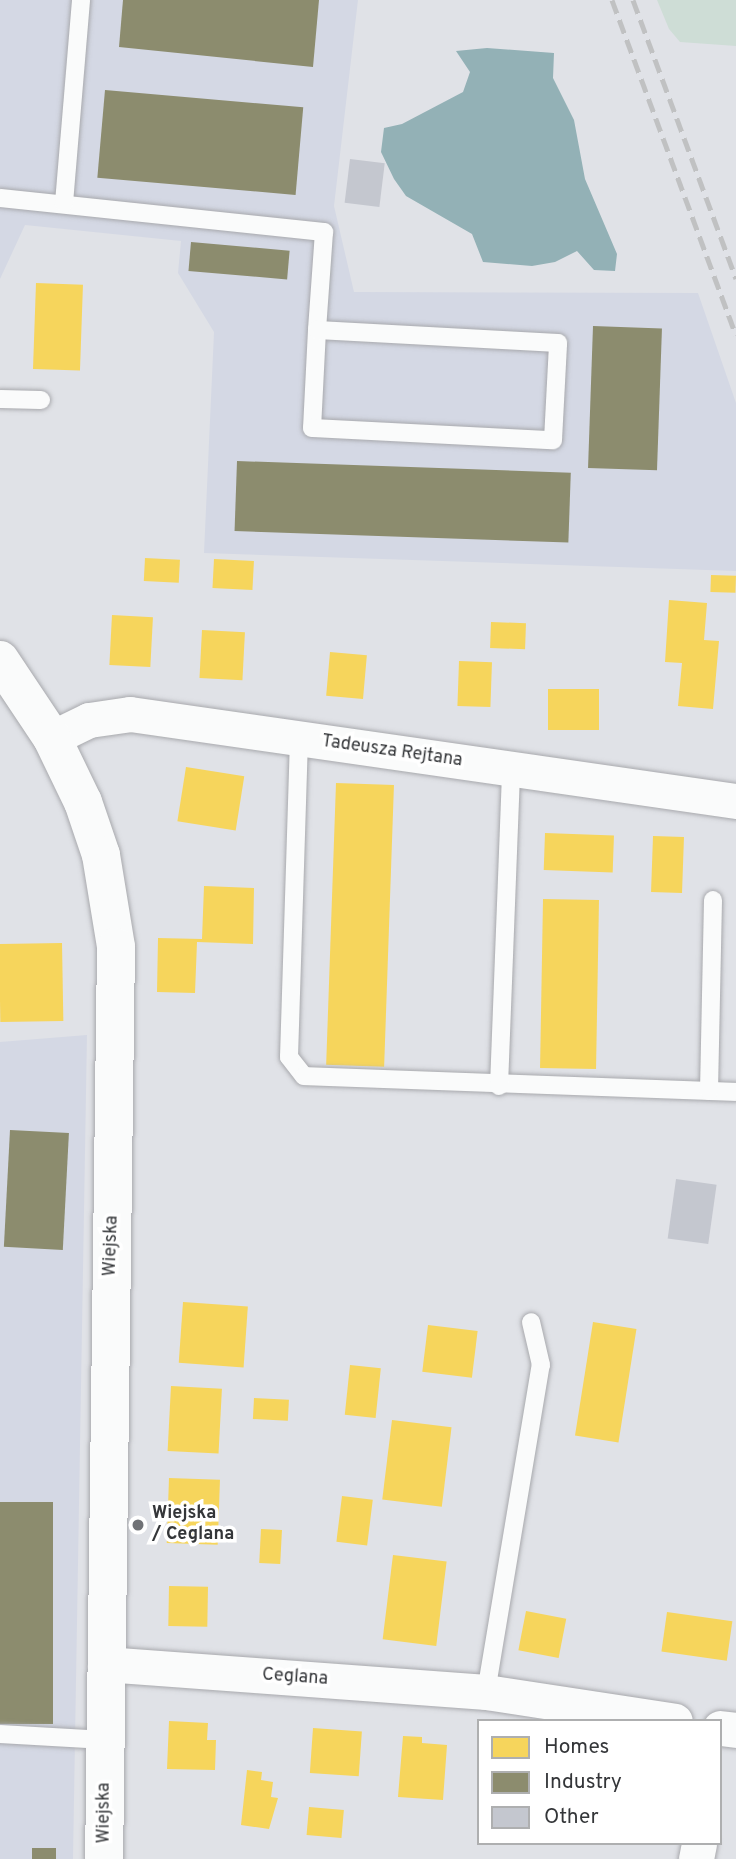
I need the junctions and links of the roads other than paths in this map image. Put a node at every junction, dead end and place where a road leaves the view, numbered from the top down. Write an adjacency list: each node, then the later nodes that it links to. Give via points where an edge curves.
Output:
1 (81, 0): 3 (lane)
2 (0, 198): 3 (lane)
3 (64, 203): 4 (lane, via 324,232)
4 (317, 330): 4 (lane, via 312,428 553,440 558,343)
5 (0, 399): 6 (lane)
6 (41, 400)
7 (0, 660): 8 (street, Wiejska)
8 (52, 738): 9 (street, Tadeusza Rejtana, via 89,720 131,713); 17 (street, Wiejska, via 69,768 101,855 116,947)
9 (299, 739): 10 (street, Tadeusza Rejtana); 13 (lane, via 289,1057 304,1076)
10 (511, 769): 11 (street, Tadeusza Rejtana); 13 (lane)
11 (736, 801)
12 (713, 900): 14 (lane)
13 (499, 1086): 14 (lane)
14 (709, 1091): 15 (lane)
15 (736, 1092)
16 (531, 1322): 18 (lane, via 541,1365)
17 (105, 1664): 18 (street, Ceglana); 21 (street, Wiejska)
18 (486, 1692): 19 (street, Ceglana)
19 (662, 1719)
20 (0, 1734): 21 (lane)
21 (105, 1740): 22 (street, Wiejska)
22 (104, 1859)

